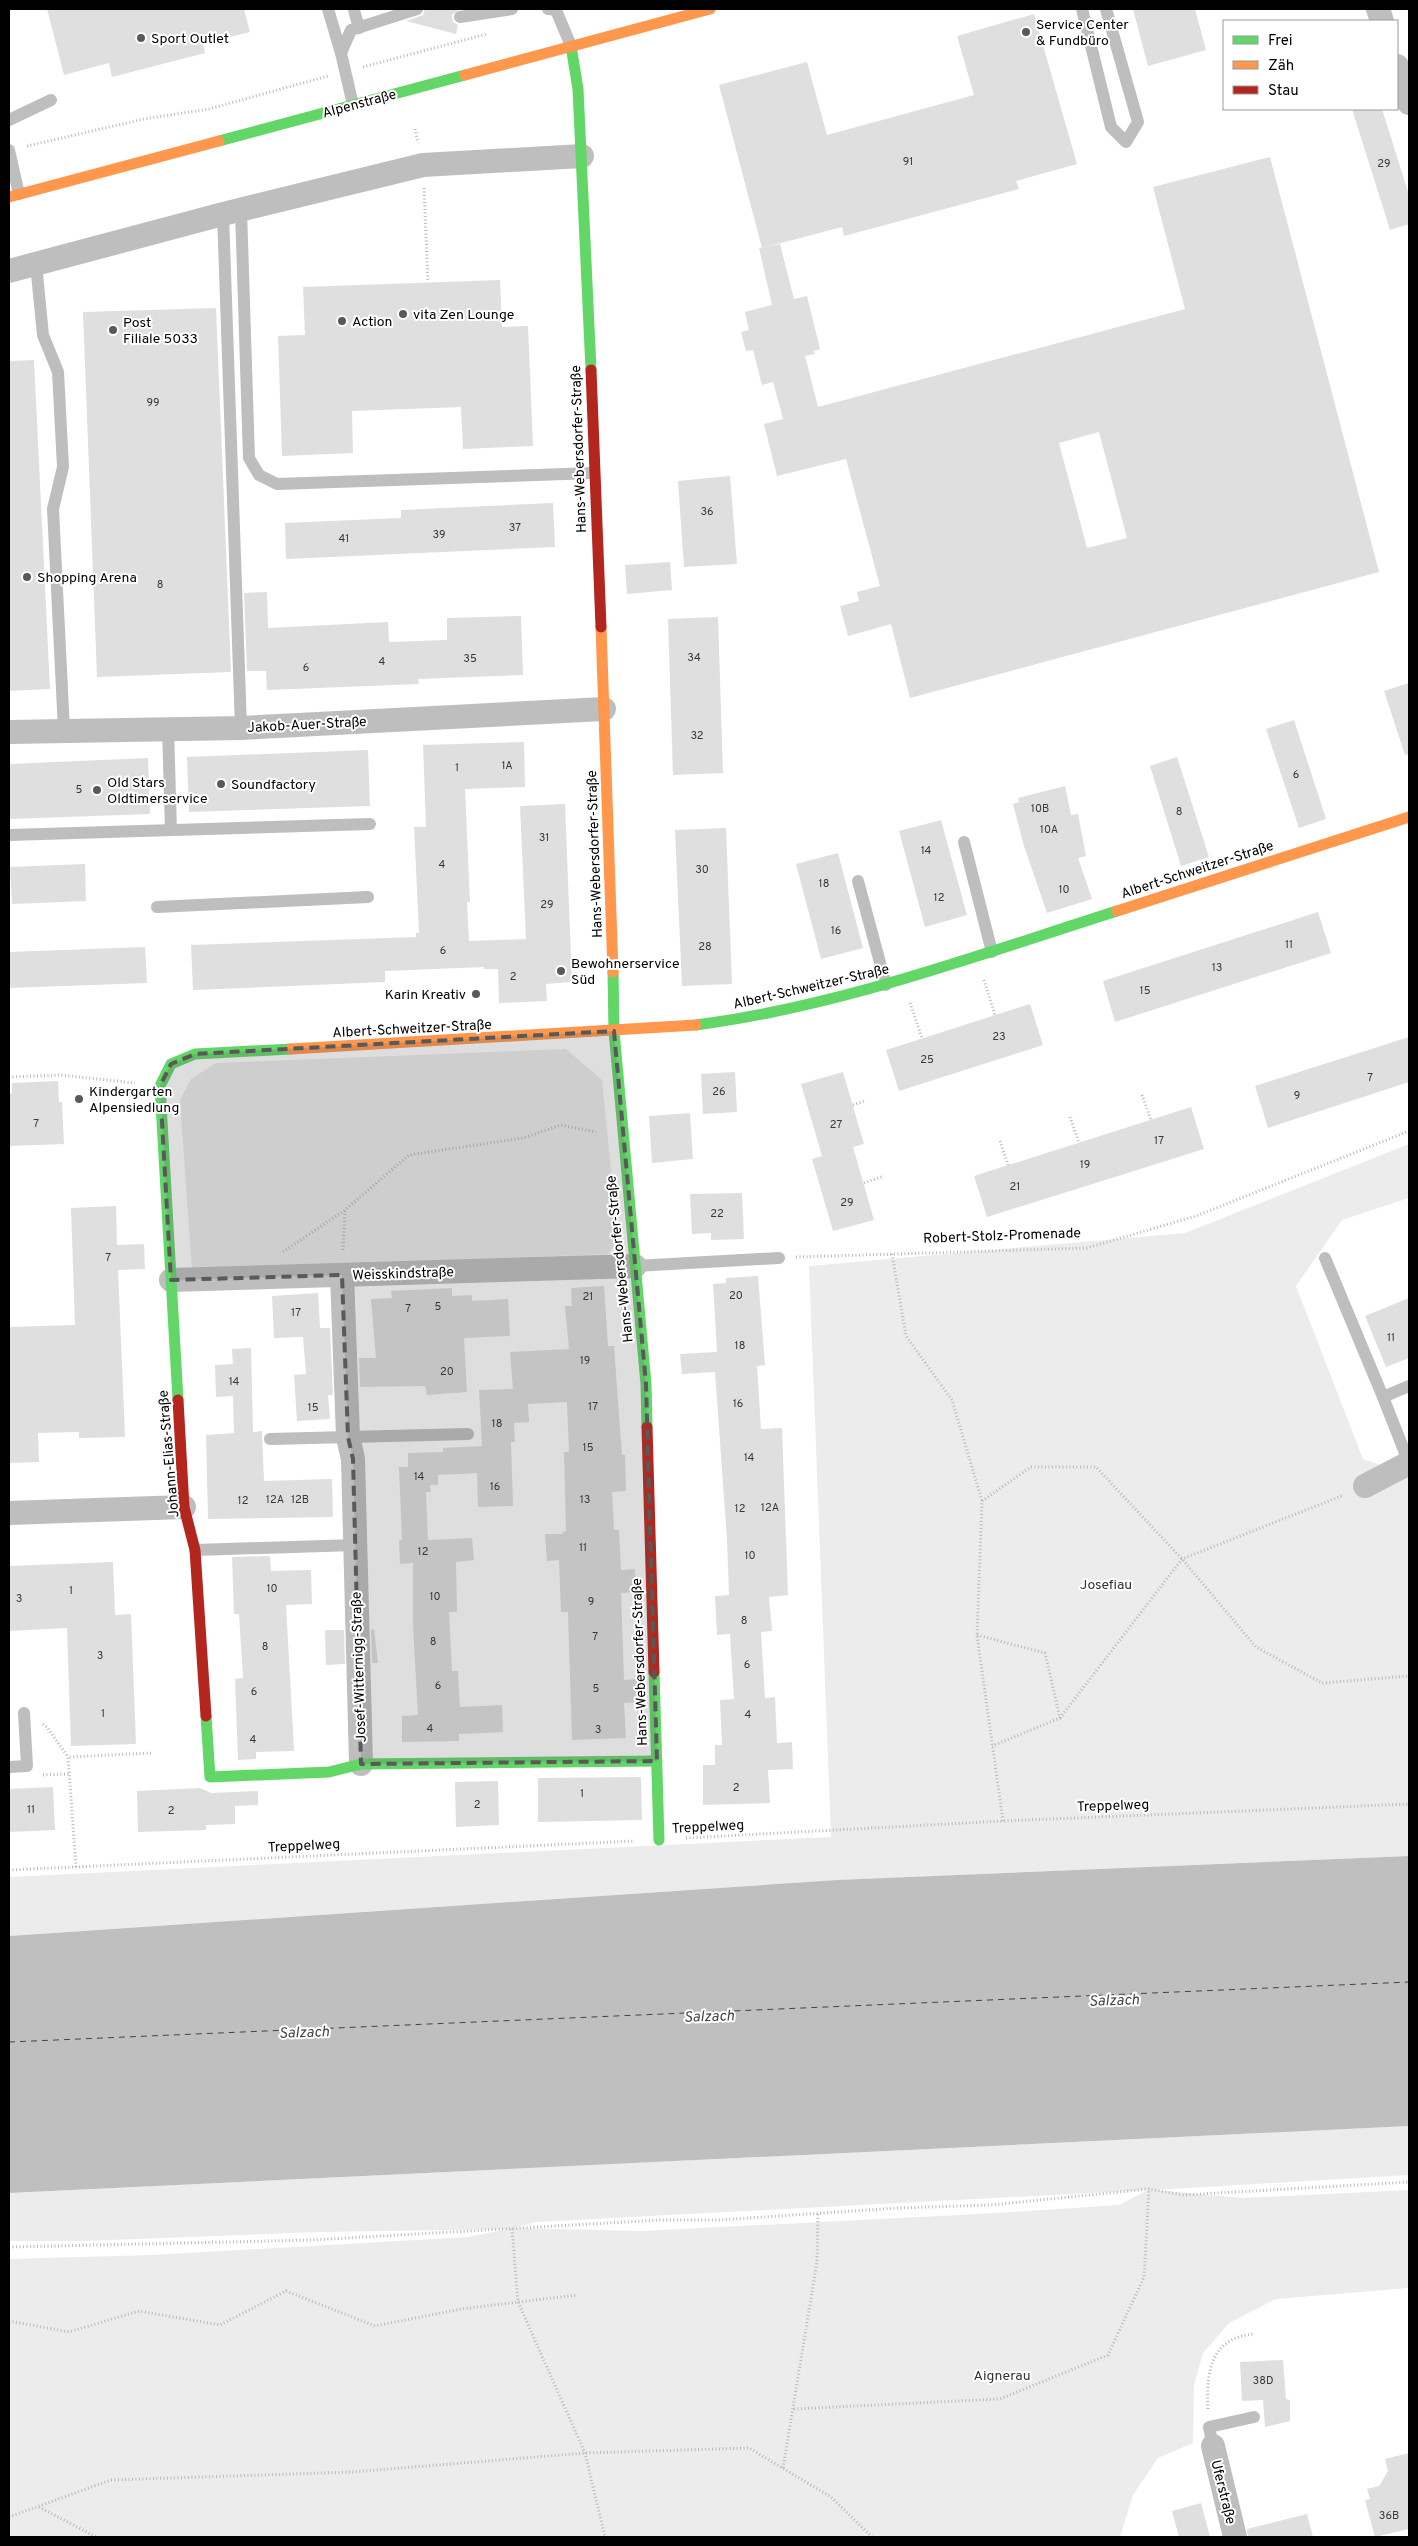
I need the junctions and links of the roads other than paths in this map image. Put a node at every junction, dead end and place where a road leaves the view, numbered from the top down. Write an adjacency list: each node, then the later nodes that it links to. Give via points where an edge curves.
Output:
1 (328, 9): 12 (lane)
2 (417, 9): 10 (lane)
3 (512, 9): 9 (lane)
4 (548, 9): 11 (lane, via 556,10)
5 (710, 9): 11 (street, Alpenstraße)
6 (1082, 9): 7 (lane, via 1111,127 1126,142 1138,122)
7 (1106, 9)
8 (354, 10): 10 (lane)
9 (460, 17)
10 (359, 28): 12 (lane, via 352,30)
11 (571, 46): 16 (street, Alpenstraße); 19 (street, Hans-Webersdorfer-Straße, via 578,89)
12 (341, 54): 16 (lane)
13 (1402, 71): 15 (street)
14 (51, 100): 17 (lane)
15 (1409, 103)
16 (353, 105): 20 (street, Alpenstraße)
17 (9, 120)
18 (9, 150): 20 (lane)
19 (582, 156): 21 (street, via 423,164); 24 (street, Hans-Webersdorfer-Straße)
20 (14, 195)
21 (232, 212): 22 (street); 24 (lane, via 249,458 259,475 277,484); 26 (lane)
22 (36, 264): 23 (street); 28 (lane, via 43,335 58,372 63,467 53,509)
23 (9, 271)
24 (594, 473): 25 (street, Hans-Webersdorfer-Straße)
25 (604, 709): 26 (street, Jakob-Auer-Straße); 40 (street, Hans-Webersdorfer-Straße)
26 (241, 728): 27 (street, Jakob-Auer-Straße)
27 (168, 729): 28 (street, Jakob-Auer-Straße); 32 (lane)
28 (64, 730): 29 (street, Jakob-Auer-Straße)
29 (9, 732)
30 (1409, 816): 38 (street, Albert-Schweitzer-Straße)
31 (370, 824): 32 (lane)
32 (171, 830): 33 (lane)
33 (9, 835)
34 (964, 842): 38 (lane)
35 (858, 881): 39 (lane)
36 (368, 898): 37 (lane)
37 (157, 907)
38 (992, 952): 39 (street, Albert-Schweitzer-Straße)
39 (886, 985): 40 (street, Albert-Schweitzer-Straße, via 750,1018)
40 (614, 1031): 41 (street, Albert-Schweitzer-Straße, via 195,1054 171,1064); 44 (street, Hans-Webersdorfer-Straße)
41 (160, 1086): 46 (street, Johann-Elias-Straße)
42 (779, 1258): 44 (lane)
43 (1325, 1258): 48 (lane)
44 (635, 1266): 45 (street, Weisskindstraße); 59 (street, Hans-Webersdorfer-Straße, via 646,1384)
45 (342, 1275): 46 (street, Weisskindstraße); 50 (street, Josef-Witternigg-Straße)
46 (171, 1280): 54 (street, Johann-Elias-Straße)
47 (1409, 1386): 48 (lane)
48 (1382, 1397): 52 (lane)
49 (468, 1434): 50 (lane)
50 (348, 1437): 51 (lane); 56 (street, Josef-Witternigg-Straße, via 353,1459)
51 (270, 1439)
52 (1409, 1463): 53 (street)
53 (1365, 1486)
54 (184, 1506): 55 (street); 57 (street, Johann-Elias-Straße)
55 (9, 1513)
56 (355, 1545): 57 (lane); 60 (street, Josef-Witternigg-Straße)
57 (195, 1550): 60 (street, Johann-Elias-Straße, via 210,1777 329,1772)
58 (24, 1713): 61 (lane, via 27,1766)
59 (657, 1761): 60 (street); 62 (street, Hans-Webersdorfer-Straße)
60 (361, 1764)
61 (9, 1767)
62 (659, 1840)
63 (1254, 2417): 64 (lane)
64 (1211, 2437): 65 (street, Uferstraße)
65 (1235, 2537)

